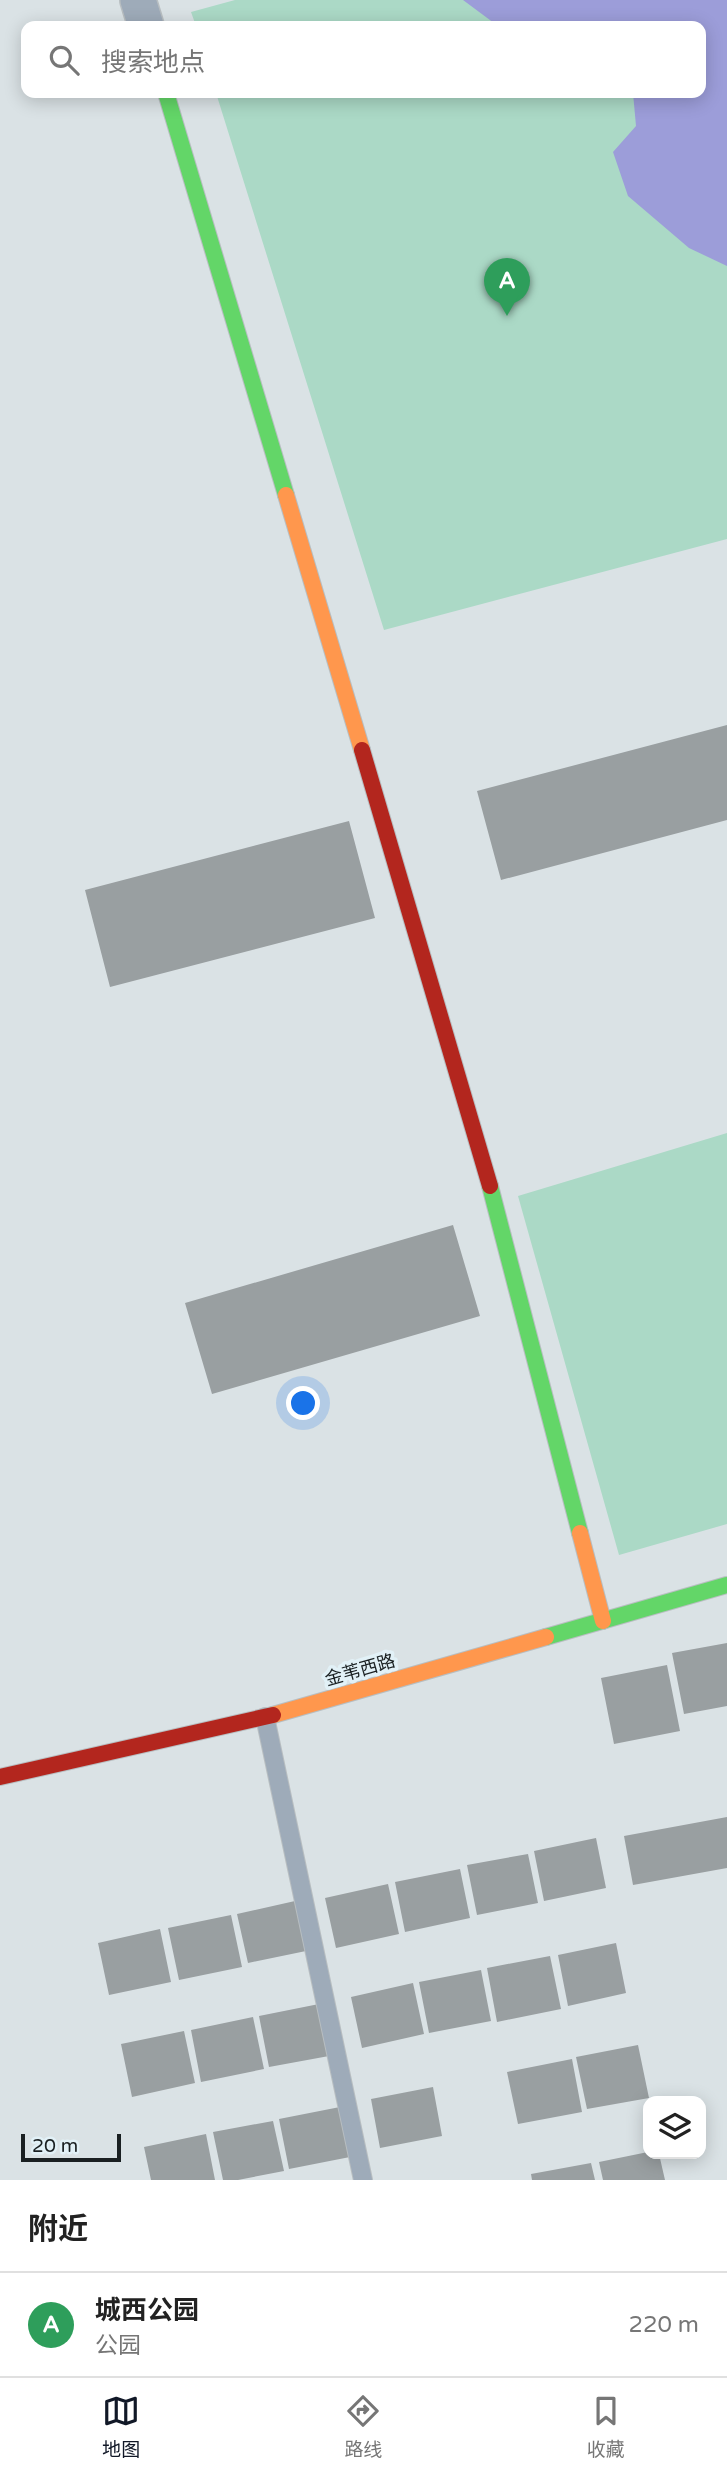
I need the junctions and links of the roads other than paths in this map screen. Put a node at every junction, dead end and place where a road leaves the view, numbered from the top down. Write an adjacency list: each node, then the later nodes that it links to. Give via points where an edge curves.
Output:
1 (138, 0): 2 (street)
2 (144, 21)
3 (167, 98): 5 (street, via 483,1157)
4 (727, 1585): 5 (street, 金苇西路)
5 (603, 1621): 6 (street, 金苇西路)
6 (265, 1717): 7 (street, 金苇西路); 8 (lane)
7 (0, 1777)
8 (363, 2180)

